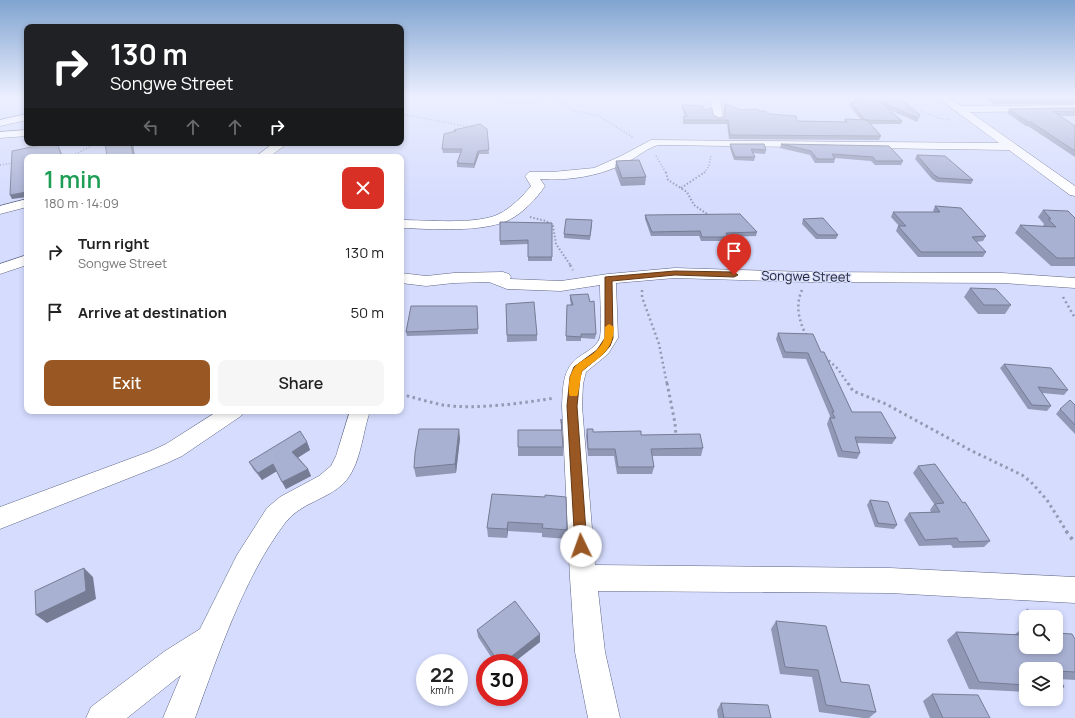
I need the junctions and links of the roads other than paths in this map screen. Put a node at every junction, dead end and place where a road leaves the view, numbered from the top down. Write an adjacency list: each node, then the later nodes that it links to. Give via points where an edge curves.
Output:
1 (990, 132): 5 (street)
2 (24, 133): 3 (street)
3 (0, 134)
4 (277, 146): 6 (street)
5 (1012, 147): 7 (street); 10 (street, via 658,142 596,171 552,176 533,174 531,176 538,186 533,194 514,211 501,218 480,222)
6 (264, 154)
7 (1075, 192)
8 (24, 204): 9 (street)
9 (0, 210)
10 (404, 224)
11 (24, 261): 12 (street)
12 (0, 269)
13 (491, 277): 14 (street, via 426,281); 15 (street); 15 (street, Songwe Street, via 507,284 548,286)
14 (404, 278)
15 (602, 279): 16 (street, Songwe Street, via 675,273 1002,278); 20 (street, via 609,338 606,346 578,369 572,406)
16 (1075, 283)
17 (229, 414): 19 (street, via 159,457)
18 (359, 414): 22 (street, via 343,466 334,477 287,505 276,515 235,582)
19 (0, 518)
20 (583, 578): 21 (street, via 774,578 990,584); 25 (street, via 590,652)
21 (1075, 590)
22 (210, 640): 23 (street, via 175,661); 24 (street)
23 (102, 718)
24 (179, 718)
25 (604, 718)

